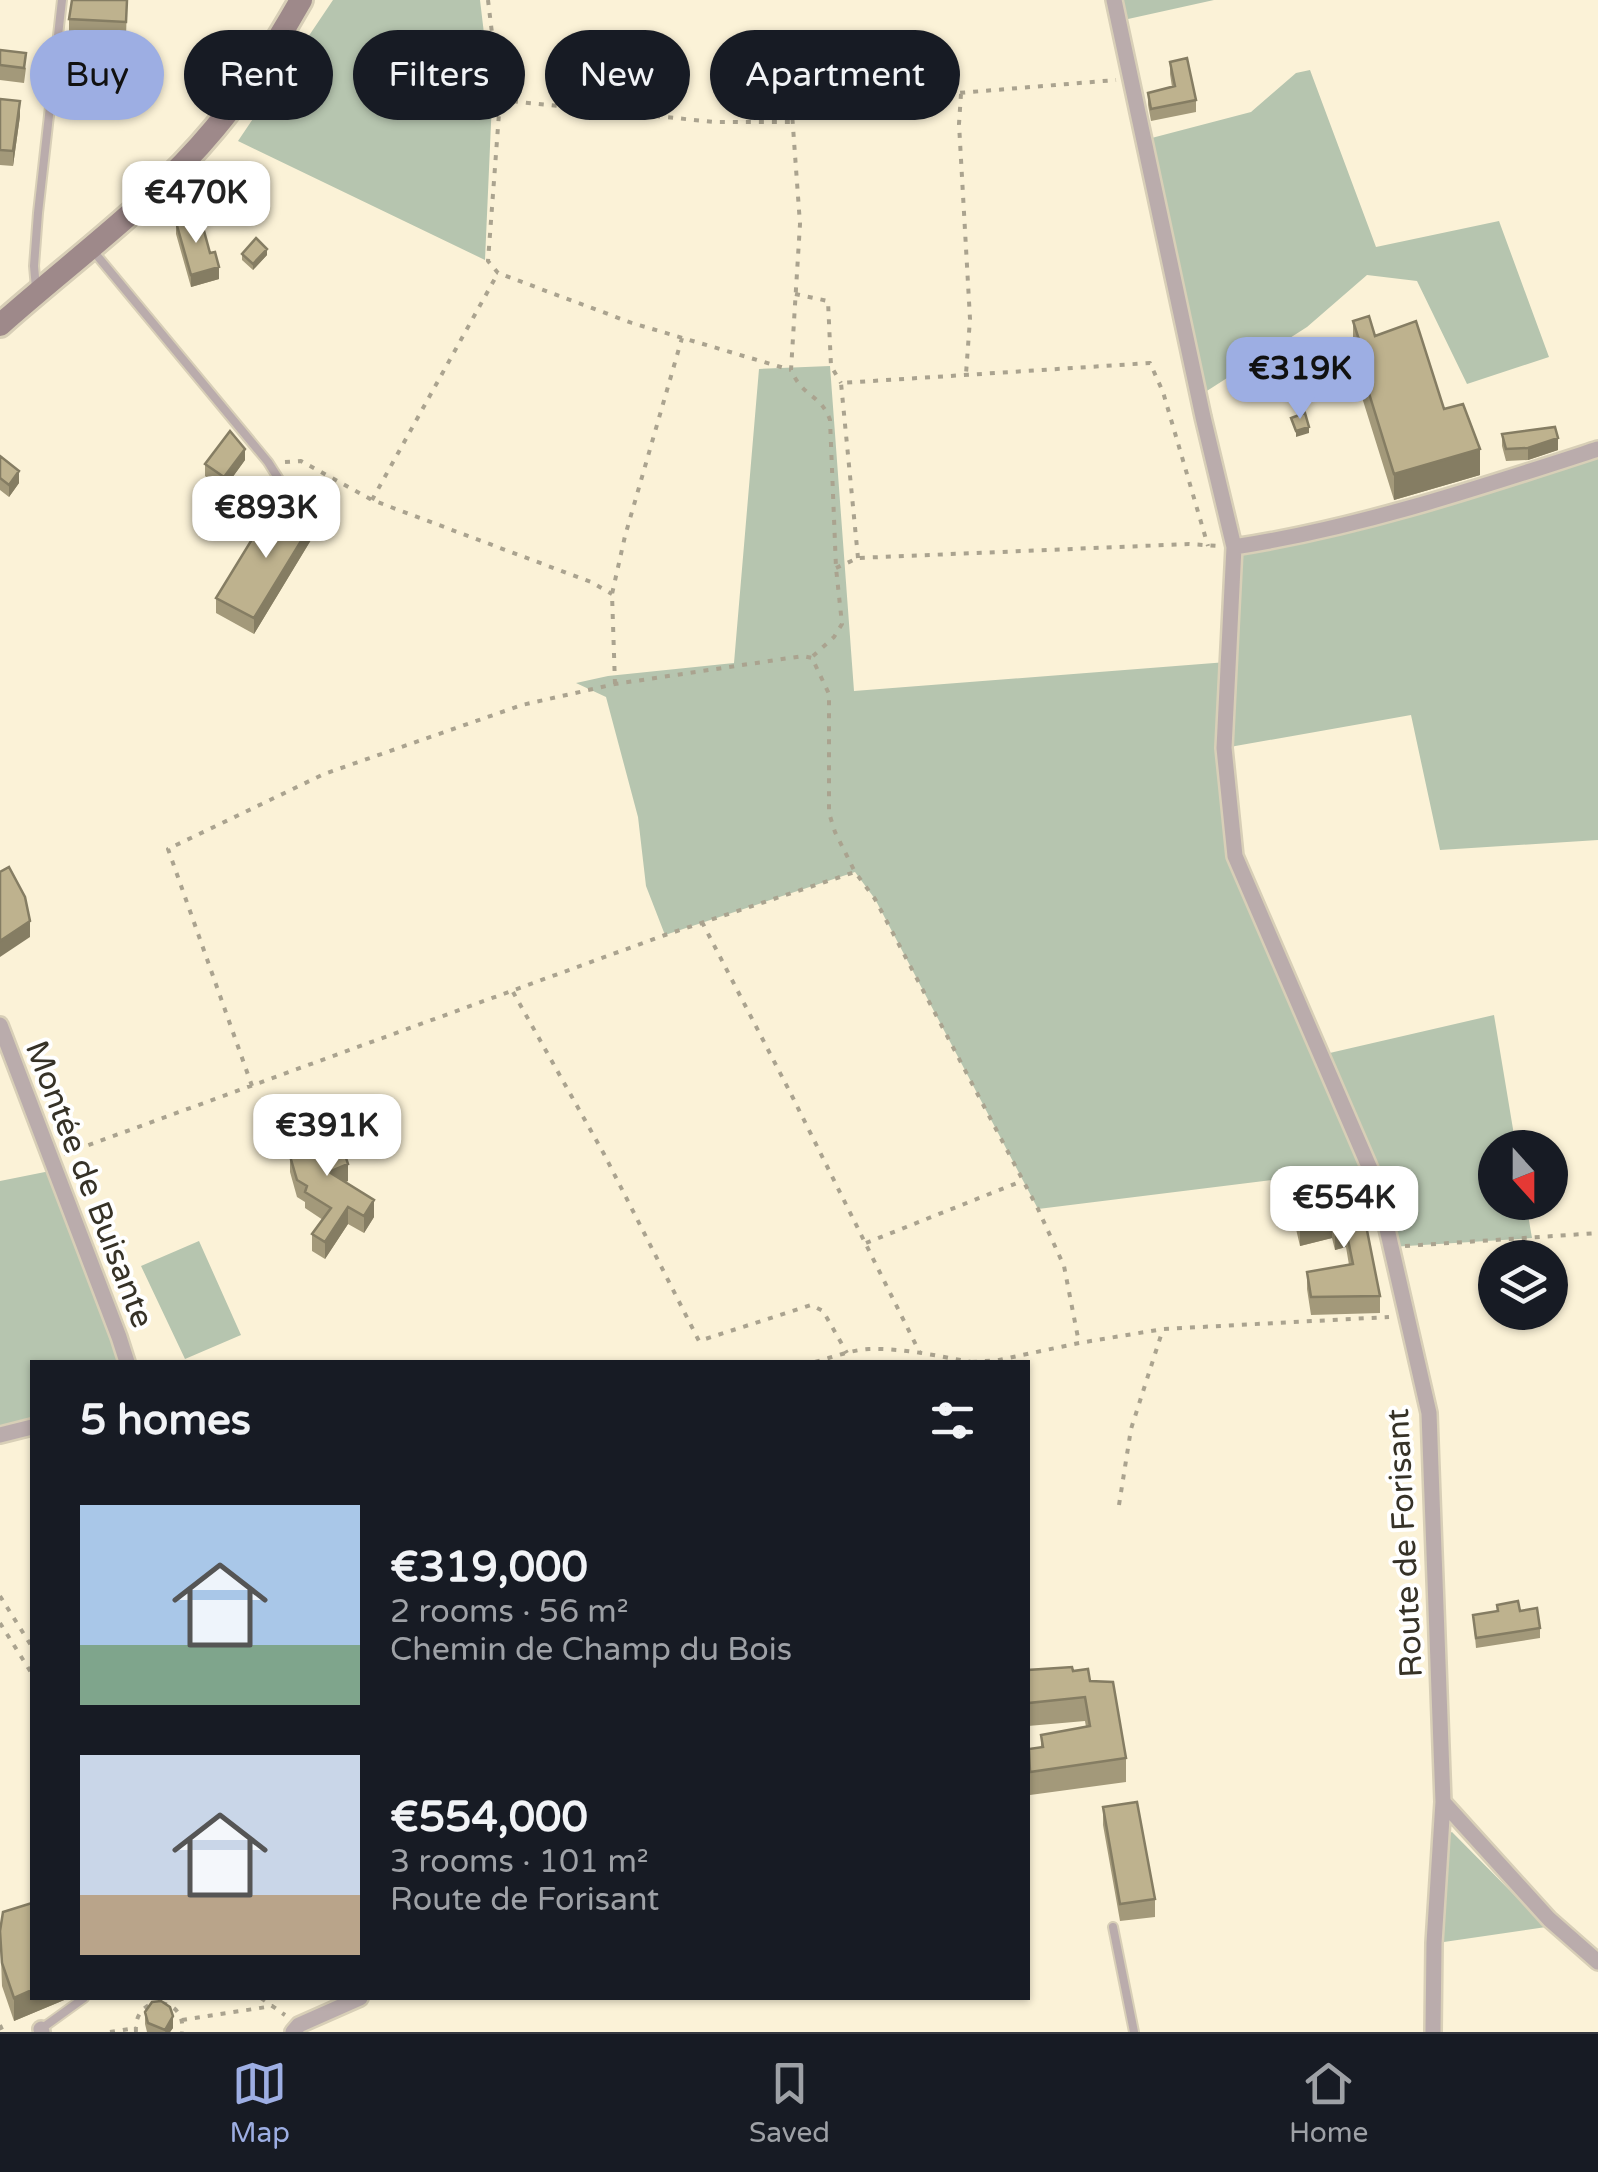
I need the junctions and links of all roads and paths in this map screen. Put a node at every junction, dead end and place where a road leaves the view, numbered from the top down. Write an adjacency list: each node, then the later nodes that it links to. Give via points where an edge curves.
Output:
1 (62, 0): 13 (lane, via 38,213)
2 (301, 0): 11 (main road, via 214,129)
3 (488, 0): 5 (path)
4 (1114, 0): 6 (street, Route de Forisant)
5 (492, 30)
6 (1131, 77): 7 (path); 25 (street, Route de Forisant)
7 (961, 94): 10 (path, via 800,106); 18 (path)
8 (525, 103): 10 (path, via 714,122)
9 (498, 120): 12 (path, via 488,260)
10 (792, 122): 14 (path, via 800,224)
11 (91, 248): 13 (main road); 21 (lane)
12 (498, 272): 16 (path); 23 (path)
13 (36, 293): 15 (main road)
14 (795, 294): 17 (path); 19 (path, via 828,301 832,366)
15 (0, 325)
16 (682, 338): 17 (path); 28 (path)
17 (791, 370): 27 (path, via 797,385 824,404 830,420)
18 (966, 375): 19 (path); 24 (path, via 1150,364)
19 (841, 383): 26 (path)
20 (1598, 450): 25 (street, via 1427,504)
21 (268, 462): 22 (lane); 23 (path, via 301,461)
22 (292, 500)
23 (372, 500): 28 (path)
24 (1208, 546): 25 (path); 26 (path)
25 (1234, 547): 40 (street, Route de Forisant, via 1224,748 1235,856 1377,1185)
26 (858, 558): 27 (path)
27 (836, 568): 29 (path, via 842,624)
28 (612, 594): 30 (path)
29 (812, 658): 30 (path); 31 (path, via 828,694 829,812)
30 (614, 684): 35 (path, via 522,705 324,774 168,849)
31 (855, 872): 32 (path); 37 (path)
32 (702, 922): 33 (path); 39 (path)
33 (512, 991): 35 (path); 44 (path, via 699,1342 811,1305 824,1312)
34 (0, 1025): 36 (street, Montée de Buisante)
35 (252, 1086): 36 (path)
36 (51, 1158): 46 (street, Montée de Buisante)
37 (1022, 1181): 39 (path); 43 (path, via 1064,1266)
38 (1598, 1233): 40 (path)
39 (866, 1244): 45 (path)
40 (1391, 1247): 41 (street, Route de Forisant)
41 (1407, 1316): 42 (path); 57 (street, Route de Forisant, via 1429,1413)
42 (1163, 1330): 43 (path); 52 (path, via 1131,1430)
43 (1079, 1344): 49 (path)
44 (846, 1353): 45 (path); 47 (path)
45 (920, 1353): 48 (path)
46 (126, 1360)
47 (823, 1360)
48 (960, 1360)
49 (1000, 1360)
50 (30, 1428): 51 (street)
51 (0, 1435)
52 (1119, 1506)
53 (0, 1596): 55 (path)
54 (0, 1622): 56 (path)
55 (30, 1644)
56 (30, 1671)
57 (1442, 1802): 59 (street, via 1549,1919); 73 (street, Route de Forisant)
58 (1114, 1928): 72 (lane)
59 (1598, 1962)
60 (81, 2000): 68 (lane)
61 (264, 2000): 63 (path)
62 (356, 2000): 66 (street)
63 (272, 2006): 64 (path); 66 (path)
64 (182, 2020): 67 (path, via 168,2004 153,2003 141,2011); 71 (path)
65 (0, 2025): 69 (path)
66 (296, 2028)
67 (136, 2030): 70 (path)
68 (41, 2031)
69 (3, 2032)
70 (110, 2032)
71 (182, 2032)
72 (1134, 2032)
73 (1432, 2032)

